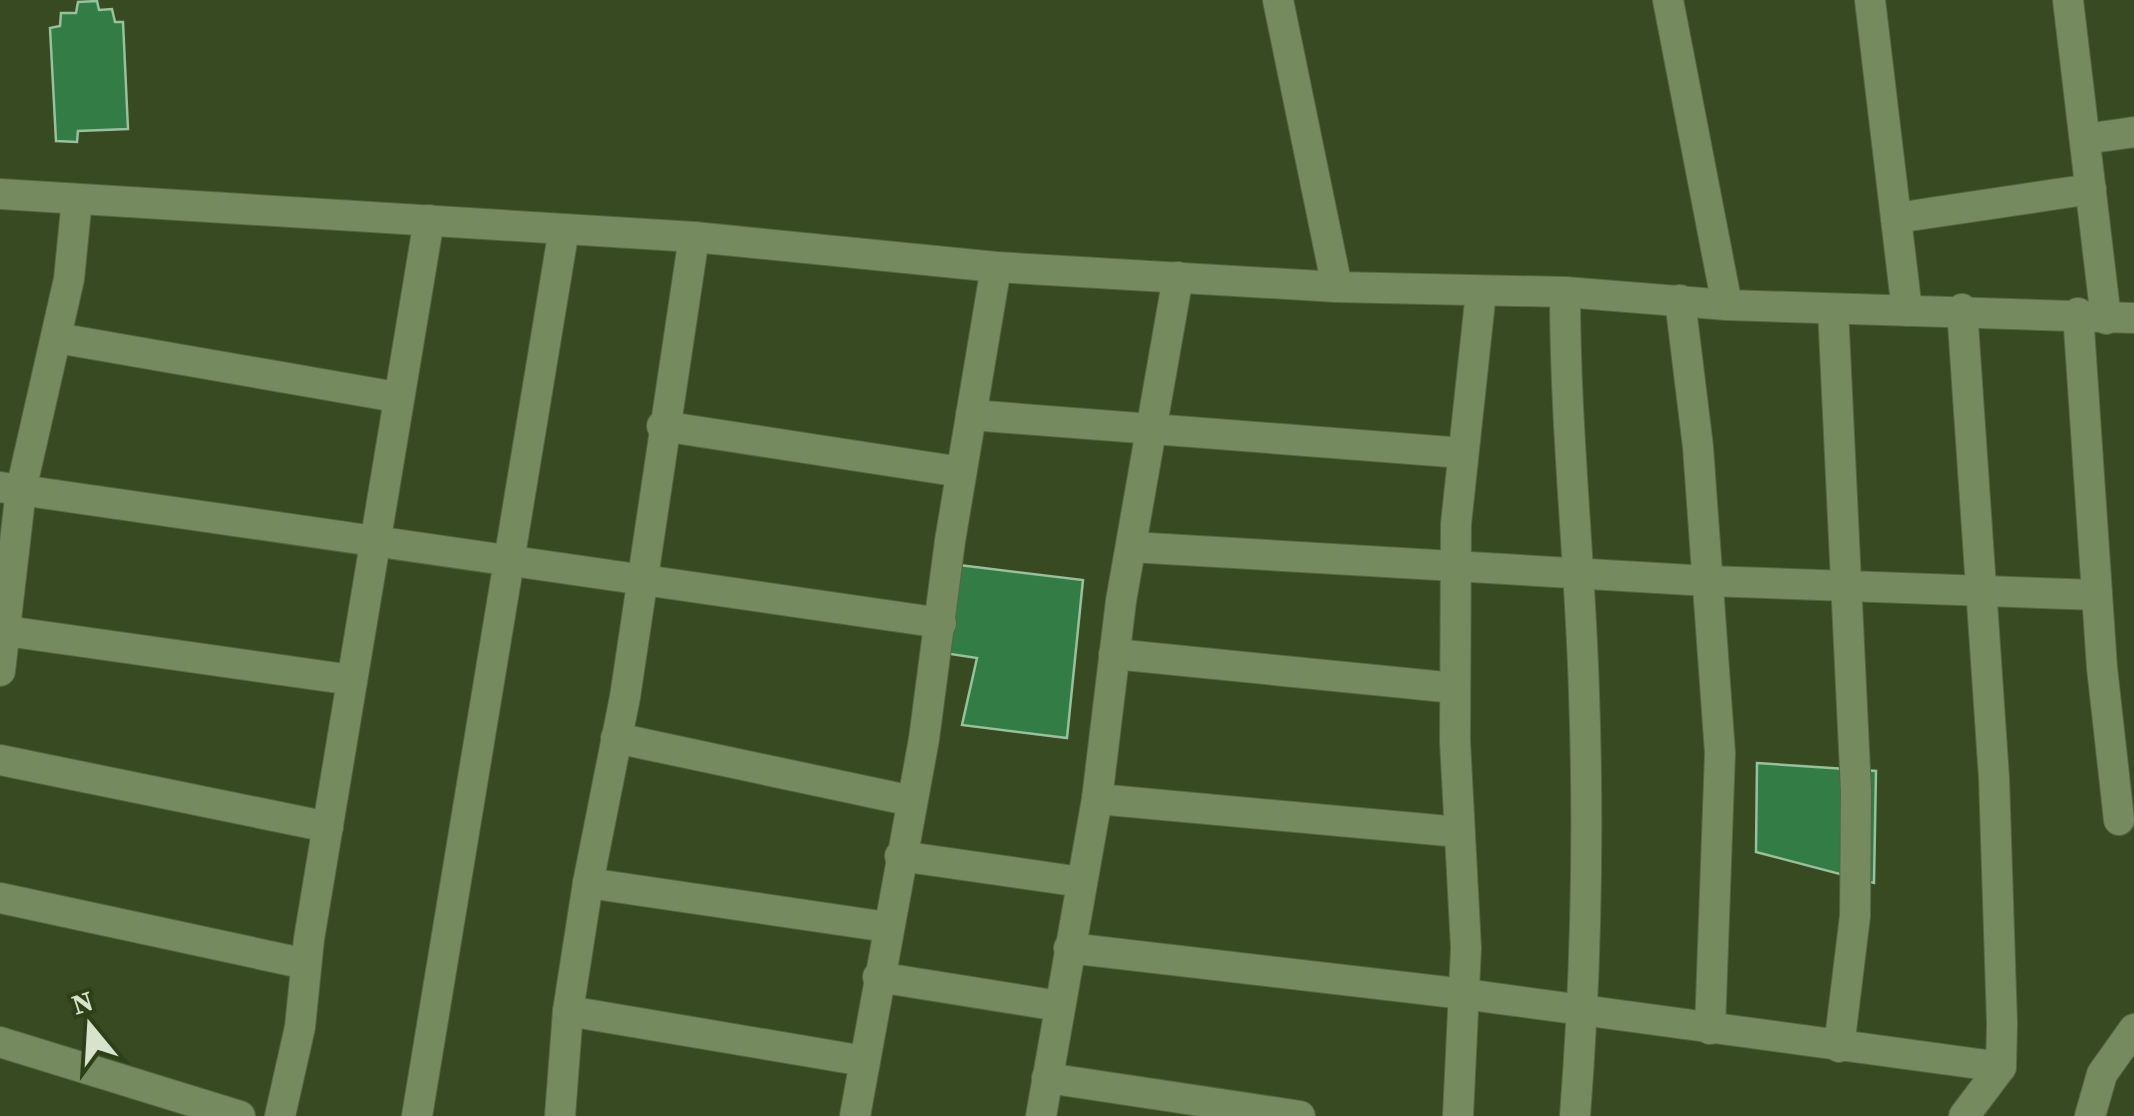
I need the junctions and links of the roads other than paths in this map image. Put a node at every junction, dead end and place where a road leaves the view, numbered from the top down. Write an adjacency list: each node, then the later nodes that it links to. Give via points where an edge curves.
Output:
1 (1278, 0): 16 (street)
2 (1668, 0): 20 (street)
3 (1870, 0): 10 (street)
4 (2068, 0): 6 (street)
5 (2134, 132): 6 (street)
6 (2085, 138): 7 (street)
7 (2091, 189): 10 (street); 24 (street)
8 (0, 194): 9 (street)
9 (77, 199): 11 (street); 25 (street)
10 (1896, 218): 23 (street)
11 (429, 220): 12 (street); 26 (street)
12 (564, 228): 13 (street); 35 (street)
13 (694, 236): 14 (street); 28 (street)
14 (996, 267): 15 (street); 27 (street)
15 (1178, 277): 16 (street); 29 (street)
16 (1337, 287): 17 (street)
17 (1481, 292): 18 (street); 30 (street)
18 (1565, 292): 19 (street); 37 (street)
19 (1680, 300): 20 (street); 39 (street)
20 (1727, 305): 21 (street)
21 (1833, 309): 23 (street); 40 (street)
22 (1962, 309): 23 (street); 24 (street); 41 (street)
23 (1907, 312)
24 (2106, 317): 42 (street)
25 (58, 338): 26 (street); 32 (street)
26 (396, 397): 33 (street)
27 (971, 415): 29 (street); 31 (street)
28 (662, 426): 31 (street); 38 (street)
29 (1153, 430): 30 (street); 34 (street)
30 (1463, 452): 36 (street)
31 (961, 472): 43 (street)
32 (11, 489): 33 (street); 44 (street)
33 (374, 542): 35 (street); 47 (street)
34 (1130, 548): 36 (street); 45 (street)
35 (507, 562): 38 (street); 77 (street)
36 (1456, 565): 37 (street); 48 (street)
37 (1576, 572): 39 (street); 66 (street, via 1587,843)
38 (641, 581): 43 (street); 49 (street)
39 (1708, 581): 40 (street); 68 (street, via 1720,753)
40 (1848, 586): 41 (street); 71 (street, via 1854,916)
41 (1982, 593): 42 (street); 73 (street)
42 (2098, 594): 53 (street)
43 (941, 623): 52 (street)
44 (6, 632): 46 (street); 47 (street)
45 (1114, 654): 48 (street); 51 (street)
46 (0, 671)
47 (352, 680): 54 (street)
48 (1455, 688): 55 (street)
49 (616, 738): 52 (street); 58 (street)
50 (0, 760): 54 (street)
51 (1097, 799): 55 (street); 57 (street)
52 (912, 801): 56 (street)
53 (2118, 820)
54 (328, 828): 62 (street)
55 (1460, 832): 64 (street)
56 (900, 856): 57 (street); 60 (street)
57 (1080, 882): 61 (street)
58 (588, 883): 60 (street); 67 (street)
59 (0, 898): 62 (street)
60 (887, 927): 63 (street)
61 (1070, 948): 64 (street); 65 (street)
62 (306, 964): 76 (street)
63 (878, 977): 65 (street); 72 (street)
64 (1464, 994): 66 (street); 82 (street)
65 (1059, 1006): 74 (street)
66 (1583, 1009): 68 (street); 83 (street)
67 (568, 1011): 72 (street); 78 (street)
68 (1710, 1029): 71 (street)
69 (2134, 1029): 85 (street, via 2102,1074)
70 (0, 1042): 75 (street)
71 (1839, 1046): 73 (street)
72 (864, 1060): 79 (street)
73 (2001, 1067): 84 (street)
74 (1046, 1078): 80 (street); 81 (street)
75 (240, 1116)
76 (280, 1116)
77 (417, 1116)
78 (560, 1116)
79 (854, 1116)
80 (1041, 1116)
81 (1300, 1116)
82 (1458, 1116)
83 (1574, 1116)
84 (1964, 1116)
85 (2090, 1116)

